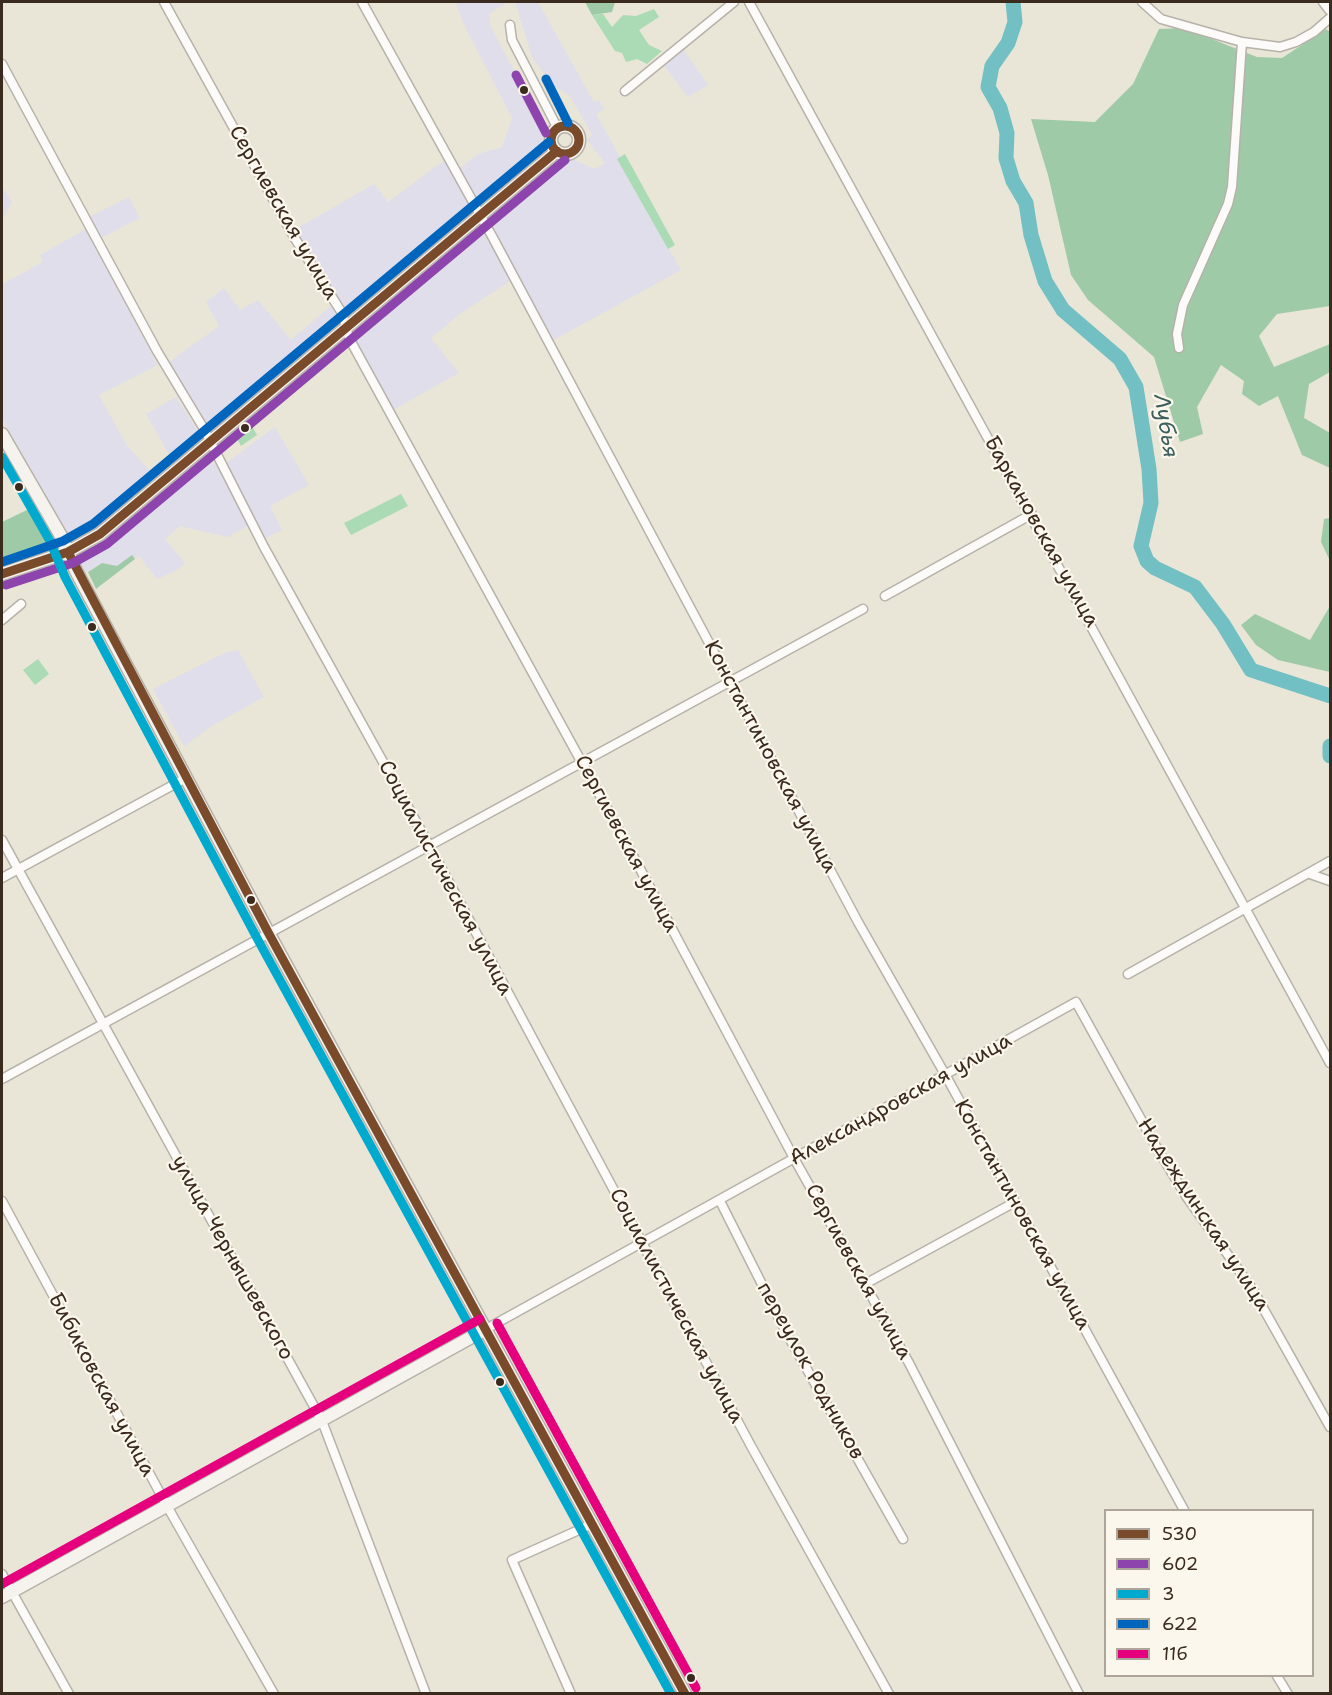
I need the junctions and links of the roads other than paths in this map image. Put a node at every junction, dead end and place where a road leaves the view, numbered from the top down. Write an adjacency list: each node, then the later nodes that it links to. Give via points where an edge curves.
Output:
1 (164, 2): 16 (street, Сергиевская улица, via 294,237 342,313)
2 (362, 2): 15 (street, Константиновская улица)
3 (734, 2): 12 (street)
4 (749, 2): 20 (street, Баркановская улица)
5 (1142, 2): 10 (street, via 1161,19)
6 (1323, 2): 7 (street)
7 (1330, 11)
8 (1330, 18): 10 (street, via 1314,32 1280,47)
9 (510, 25): 13 (street, via 512,40)
10 (1242, 42): 17 (street, via 1232,187 1183,306 1177,334)
11 (2, 64): 19 (street, Социалистическая улица)
12 (625, 91)
13 (557, 127): 14 (street, via 551,136); 14 (street, via 570,127 579,141 572,152)
14 (556, 150): 15 (street)
15 (480, 216): 16 (street); 27 (street, Константиновская улица)
16 (346, 327): 19 (street); 28 (street, Сергиевская улица)
17 (1179, 348)
18 (2, 434): 21 (street)
19 (209, 442): 21 (street, via 100,534); 31 (street, Социалистическая улица)
20 (1032, 514): 23 (street); 37 (street, Баркановская улица)
21 (68, 552): 22 (street); 29 (street)
22 (2, 574)
23 (885, 596)
24 (21, 604): 26 (street)
25 (863, 609): 27 (street)
26 (2, 620)
27 (731, 682): 28 (street); 43 (street, Константиновская улица, via 858,922)
28 (582, 762): 31 (street); 45 (street, Сергиевская улица)
29 (186, 778): 33 (street); 38 (street)
30 (2, 840): 33 (street, улица Чернышевского)
31 (429, 845): 38 (street); 49 (street, Социалистическая улица)
32 (1330, 861): 34 (street)
33 (17, 869): 35 (street); 41 (street, улица Чернышевского)
34 (1310, 874): 36 (street); 37 (street)
35 (2, 878)
36 (1330, 881)
37 (1247, 909): 39 (street); 42 (street, Баркановская улица)
38 (269, 934): 41 (street); 51 (street)
39 (1128, 974)
40 (1076, 1002): 43 (street, Александровская улица); 53 (street, Надеждинская улица, via 1158,1150 1253,1290)
41 (103, 1025): 44 (street); 52 (street, улица Чернышевского)
42 (1330, 1063)
43 (946, 1076): 45 (street, Александровская улица); 48 (street, Константиновская улица)
44 (2, 1079)
45 (795, 1160): 47 (street, Александровская улица); 50 (street, Сергиевская улица)
46 (2, 1201): 54 (street, Бибиковская улица)
47 (720, 1201): 49 (street, Александровская улица); 57 (street, переулок Родников, via 787,1334)
48 (1015, 1202): 50 (street); 55 (street, Константиновская улица)
49 (643, 1243): 51 (street, Александровская улица); 66 (street, Социалистическая улица)
50 (865, 1284): 67 (street, Сергиевская улица)
51 (486, 1329): 52 (street, Александровская улица); 56 (street)
52 (322, 1421): 54 (street, Александровская улица); 63 (street, улица Чернышевского)
53 (1330, 1427)
54 (167, 1506): 59 (street, Александровская улица); 62 (street, Бибиковская улица)
55 (1183, 1509)
56 (592, 1524): 64 (street, via 512,1560); 65 (street)
57 (903, 1539)
58 (2, 1574): 59 (street)
59 (6, 1595): 61 (street)
60 (1278, 1677): 68 (street)
61 (69, 1694)
62 (274, 1694)
63 (426, 1694)
64 (572, 1694)
65 (685, 1694)
66 (889, 1694)
67 (1079, 1694)
68 (1288, 1694)

